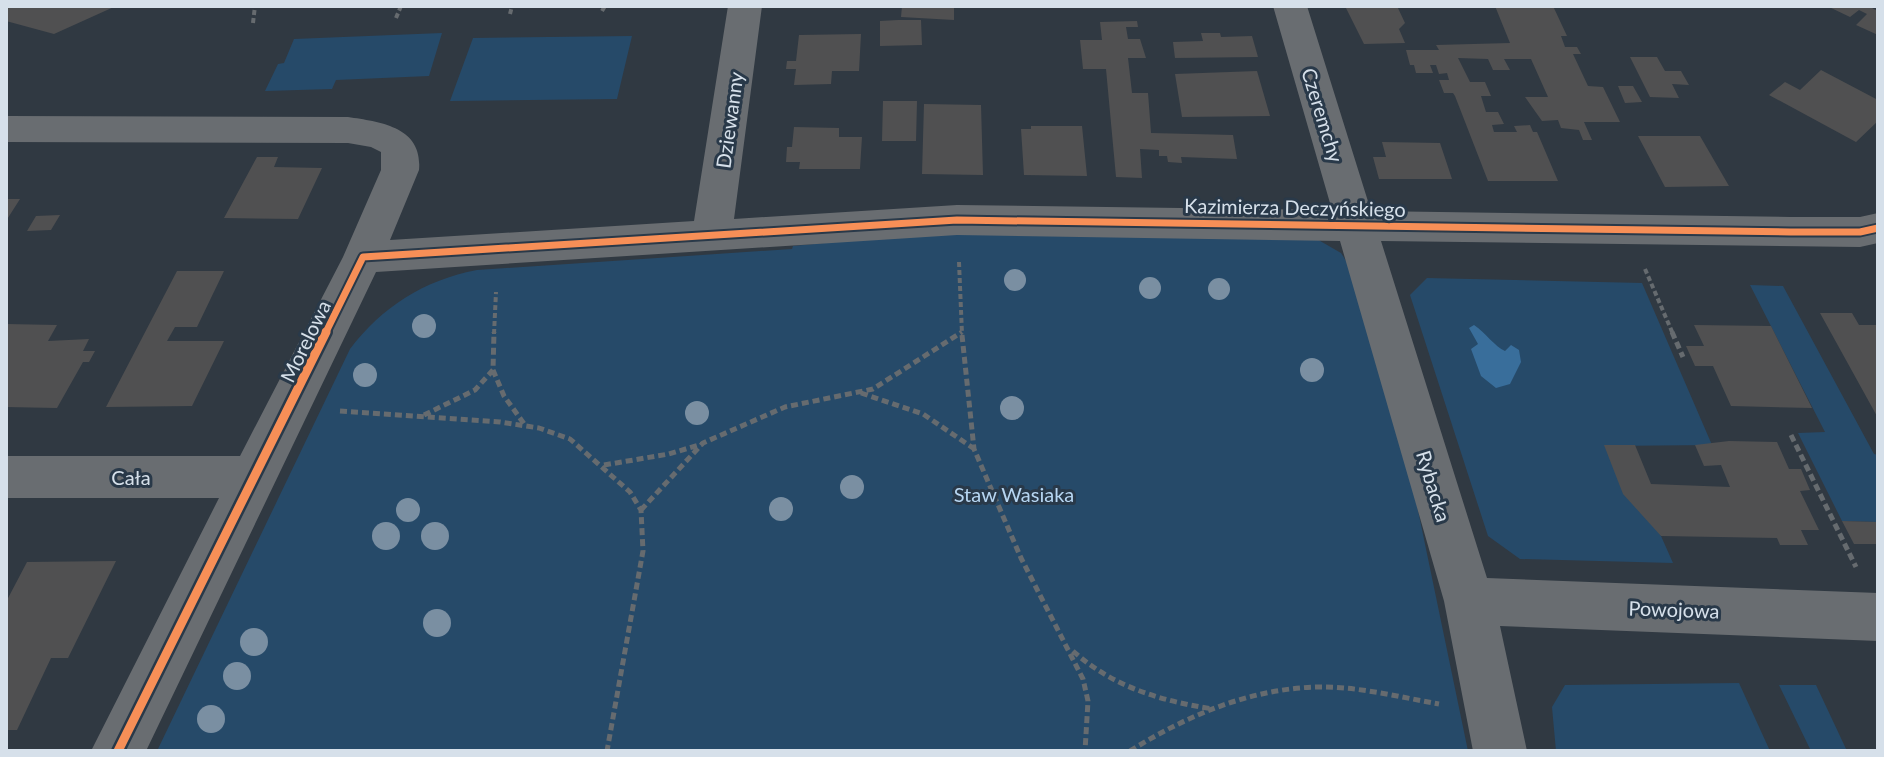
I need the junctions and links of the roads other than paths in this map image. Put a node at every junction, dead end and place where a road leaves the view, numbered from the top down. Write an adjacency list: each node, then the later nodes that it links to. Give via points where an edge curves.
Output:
1 (745, 6): 6 (street, Dziewanny)
2 (1290, 6): 4 (street, Czeremchy)
3 (6, 129): 7 (street, Morelowa, via 348,130 389,139 403,158)
4 (1356, 224): 5 (street, Kazimierza Deczyńskiego, via 1840,232); 6 (street, Kazimierza Deczyńskiego, via 957,220); 11 (street, Rybacka)
5 (1878, 228)
6 (712, 235): 7 (street)
7 (363, 257): 9 (street, Morelowa)
8 (6, 477): 9 (street, Cała)
9 (256, 477): 12 (street, Morelowa)
10 (1870, 597): 11 (street, Powojowa)
11 (1469, 601): 13 (street, Rybacka)
12 (118, 751)
13 (1500, 751)

